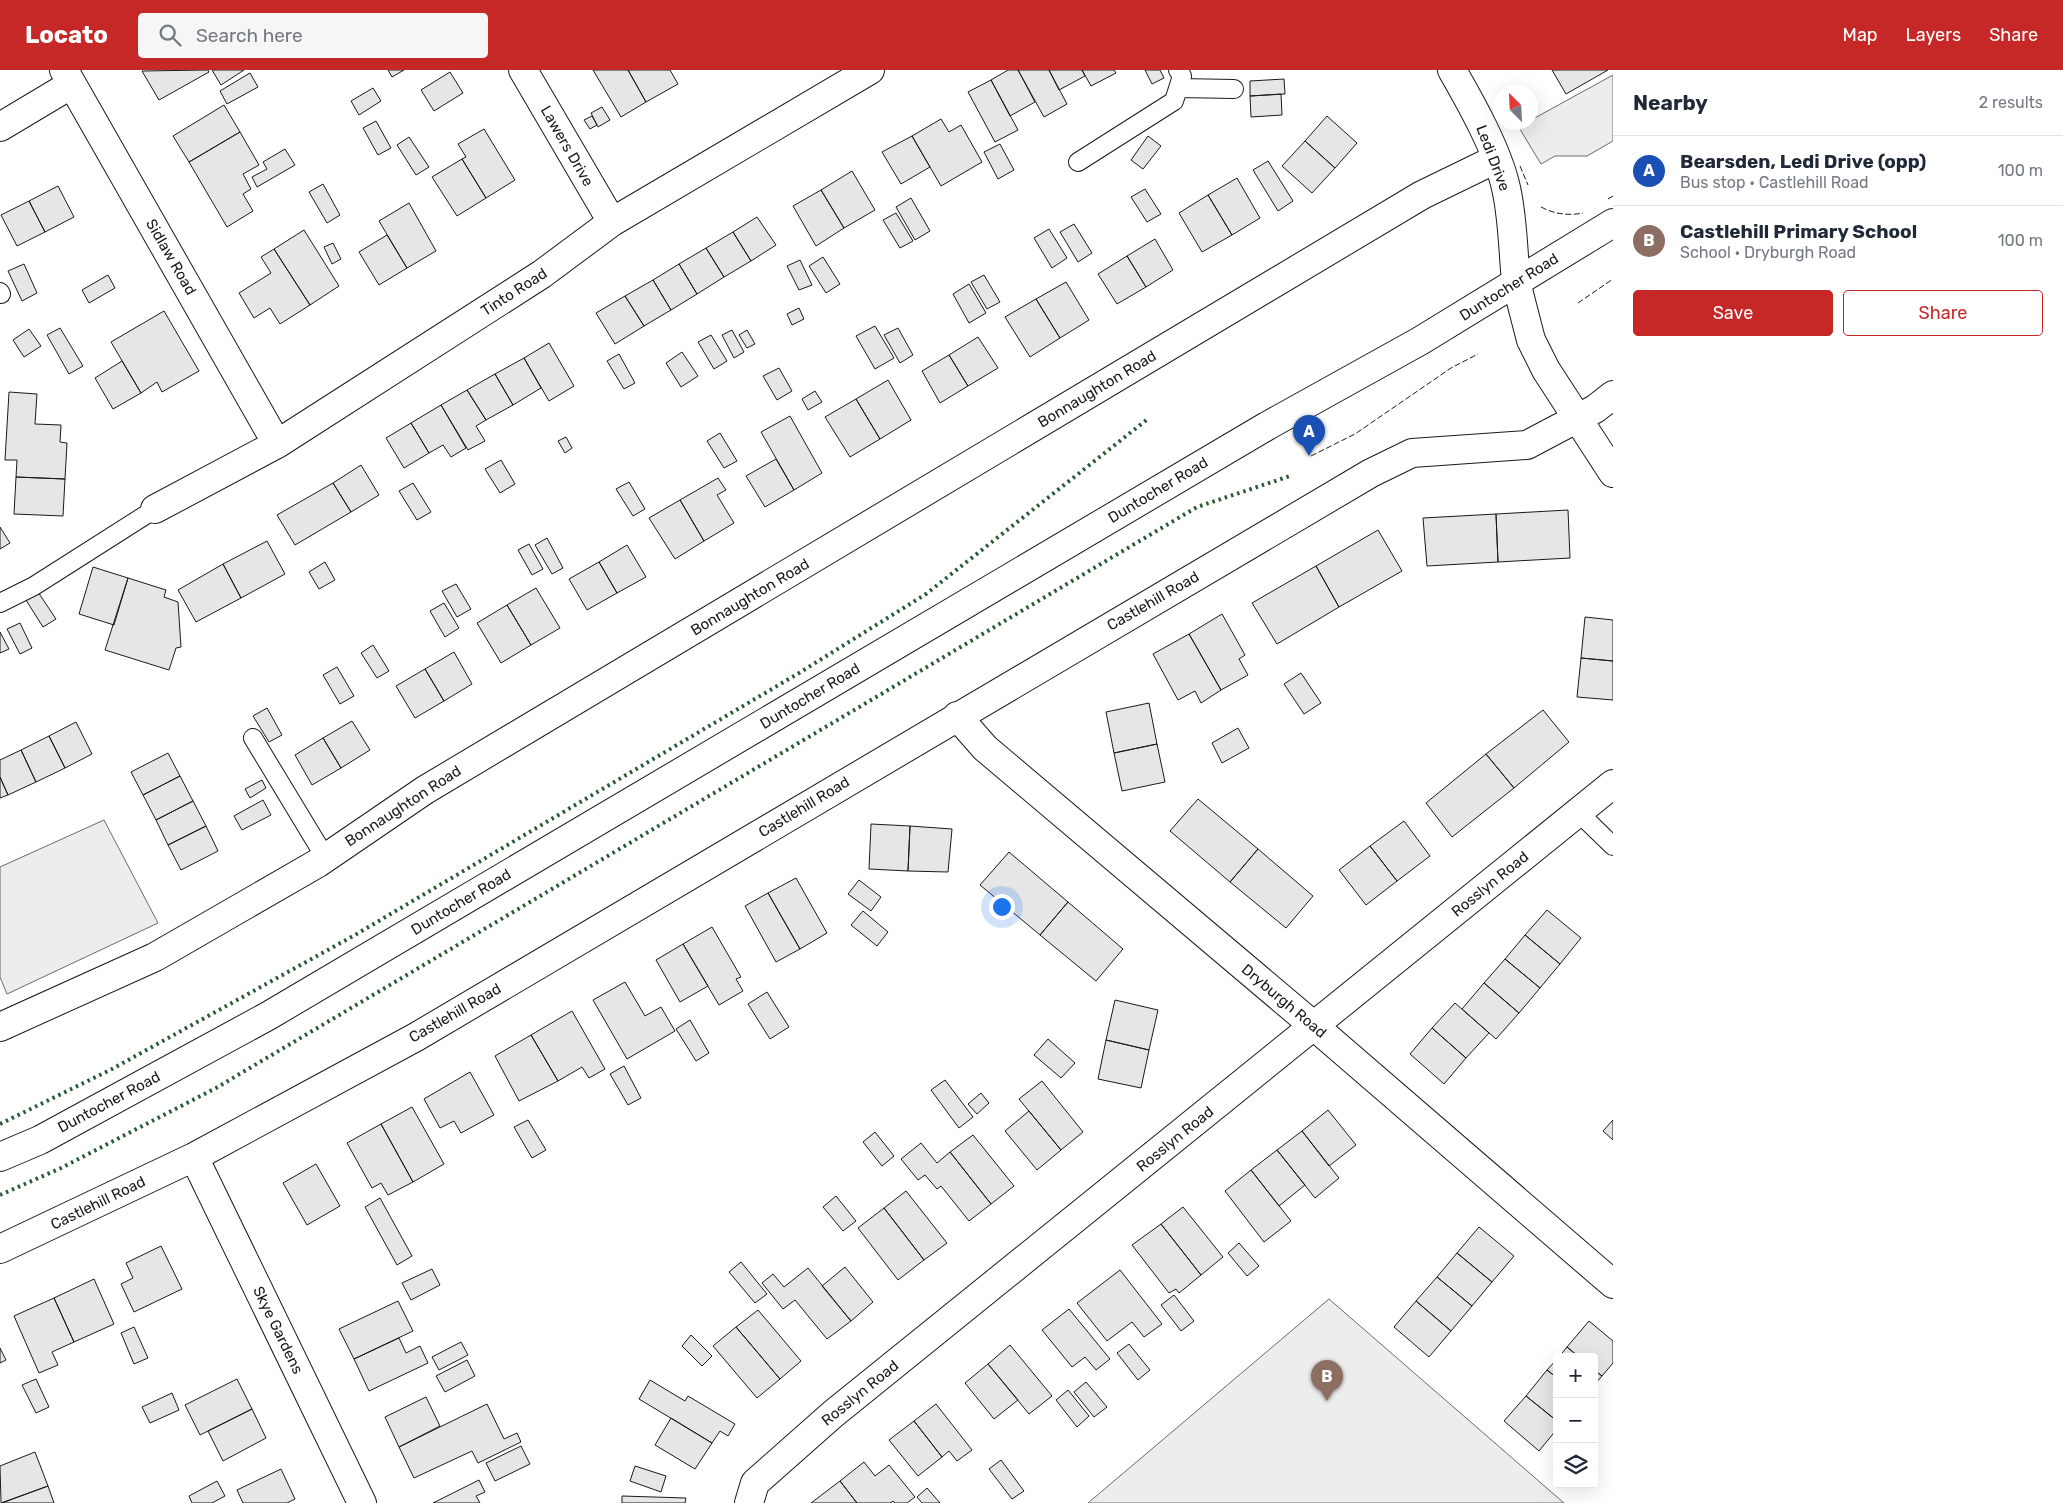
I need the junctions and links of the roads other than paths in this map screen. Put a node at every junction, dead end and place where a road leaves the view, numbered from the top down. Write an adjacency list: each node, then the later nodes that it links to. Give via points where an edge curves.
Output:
1 (523, 70): 11 (street, Lawers Drive)
2 (870, 70): 11 (street, Tinto Road)
3 (1178, 70): 6 (lane, via 1182,76)
4 (1452, 70): 9 (street, Ledi Drive)
5 (68, 77): 8 (street); 16 (street, Sidlaw Road)
6 (1178, 88): 7 (lane); 10 (lane, via 1174,101)
7 (1234, 89)
8 (0, 128)
9 (1496, 159): 13 (street, Ledi Drive, via 1506,186 1511,214); 25 (street, Bonnaughton Road, via 1422,195 425,790)
10 (1078, 162)
11 (612, 222): 16 (street, Tinto Road, via 542,274)
12 (1613, 223): 13 (street, Duntocher Road)
13 (1516, 282): 15 (street, Ledi Drive, via 1531,340); 28 (street, Duntocher Road, via 268,1016 40,1140)
14 (1613, 395): 15 (street, Castlehill Road, via 1596,409)
15 (1577, 418): 17 (street, Ledi Drive); 20 (street, Castlehill Road, via 1526,445 1412,453 1371,473)
16 (278, 444): 18 (street, Tinto Road)
17 (1613, 472)
18 (155, 509): 19 (lane, via 34,586)
19 (0, 603)
20 (957, 716): 26 (street, Dryburgh Road, via 985,748); 29 (street, Castlehill Road, via 416,1037)
21 (253, 738): 25 (lane)
22 (1613, 784): 23 (street, Rosslyn Road)
23 (1578, 812): 24 (lane); 26 (street, Rosslyn Road)
24 (1613, 846)
25 (325, 857): 27 (street, Bonnaughton Road, via 155,957)
26 (1314, 1026): 31 (street, Dryburgh Road); 33 (street, Rosslyn Road, via 833,1414 755,1483)
27 (0, 1027)
28 (0, 1157)
29 (194, 1157): 30 (street, Castlehill Road); 32 (street, Skye Gardens)
30 (0, 1249)
31 (1613, 1284)
32 (362, 1503)
33 (749, 1503)

